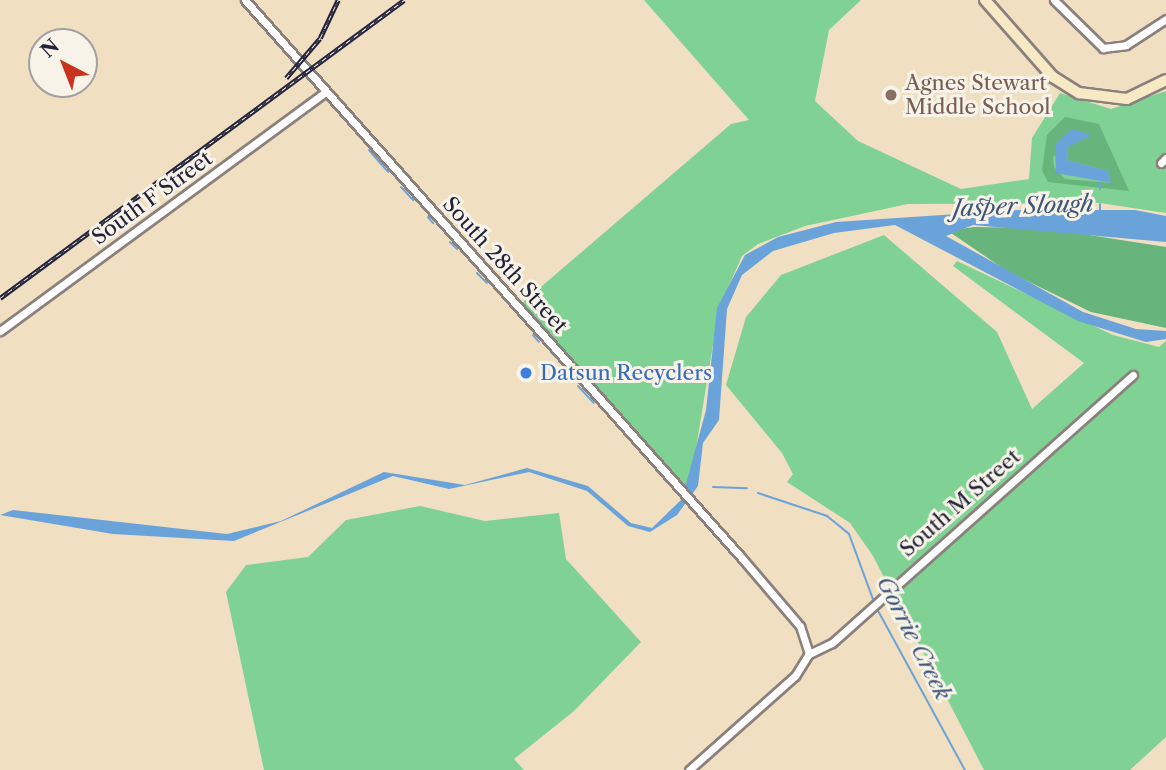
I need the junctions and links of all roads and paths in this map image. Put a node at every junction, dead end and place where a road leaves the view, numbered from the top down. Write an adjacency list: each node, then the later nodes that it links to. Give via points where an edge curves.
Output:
1 (245, 0): 6 (street, South 28th Street)
2 (985, 0): 5 (street, via 1053,77 1098,99 1127,99)
3 (1054, 0): 4 (street, via 1104,48 1126,46)
4 (1166, 19)
5 (1166, 80)
6 (325, 92): 7 (street, South F Street); 9 (street, South 28th Street, via 800,626)
7 (0, 331)
8 (1133, 375): 9 (street, South M Street, via 832,643)
9 (809, 654): 10 (street, South M Street, via 795,676)
10 (689, 770)

